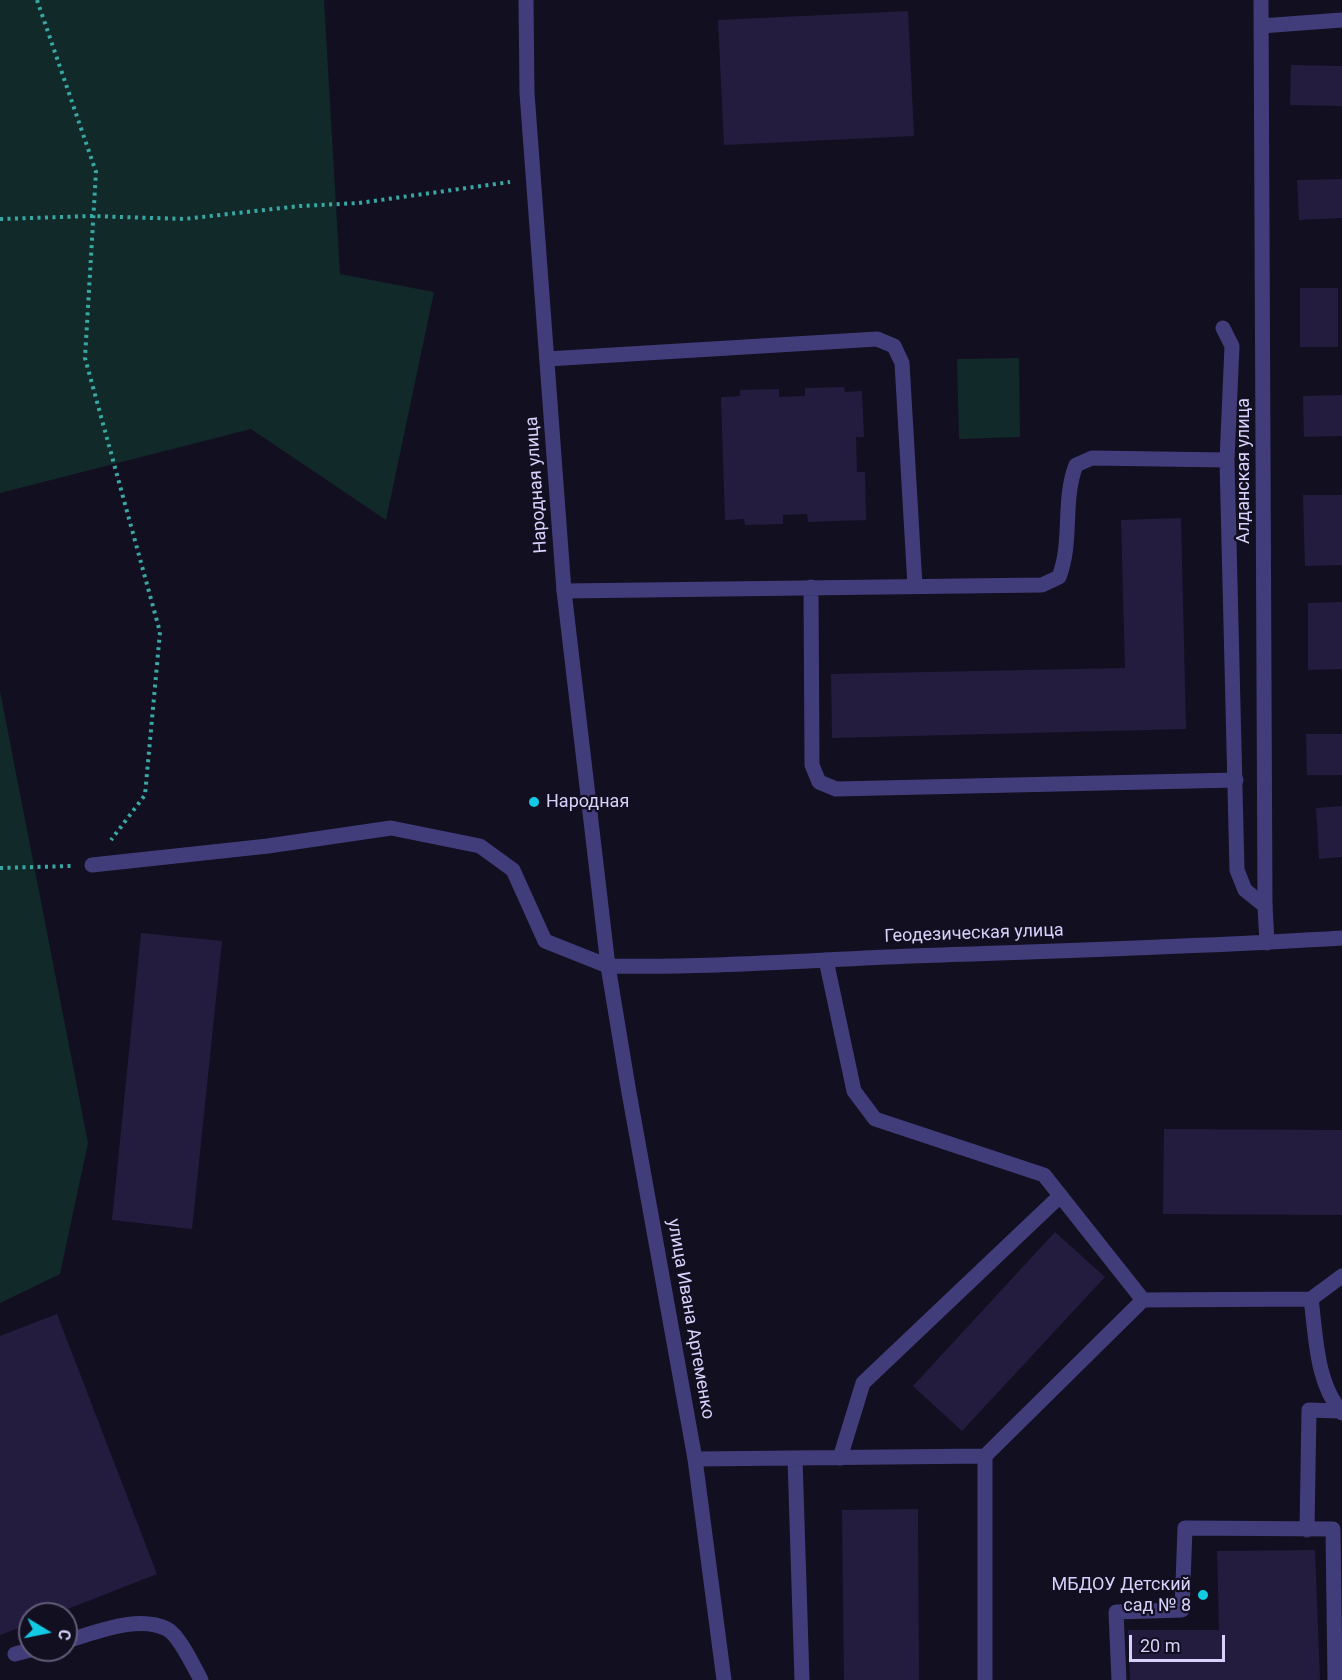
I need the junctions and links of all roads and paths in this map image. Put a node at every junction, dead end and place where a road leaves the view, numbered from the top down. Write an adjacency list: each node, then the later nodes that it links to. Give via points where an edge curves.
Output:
1 (37, 0): 7 (path, via 96,172)
2 (526, 0): 6 (street, Народная улица, via 527,93)
3 (1261, 0): 5 (street, Алданская улица)
4 (1342, 20): 5 (street)
5 (1261, 26): 18 (street, Алданская улица)
6 (534, 178): 7 (path, via 359,203 184,219); 10 (street, Народная улица)
7 (93, 216): 8 (path); 16 (path, via 85,358 160,632 145,795)
8 (0, 219)
9 (1223, 328): 11 (street, via 1232,346)
10 (547, 359): 12 (street, via 877,339 894,346 902,363); 14 (street, Народная улица)
11 (1227, 460): 12 (street, via 1092,458 1076,465 1070,482 1066,561 1059,577 1042,585); 15 (street)
12 (915, 586): 13 (street)
13 (811, 587): 14 (street); 15 (street, via 812,765 819,782 836,789)
14 (564, 591): 22 (street, Народная улица)
15 (1236, 780): 18 (street, via 1237,870 1245,890)
16 (92, 865): 17 (path); 22 (street, via 391,828 480,846 513,870 545,941)
17 (0, 868)
18 (1264, 906): 20 (street, Алданская улица)
19 (1342, 938): 20 (street, Геодезическая улица)
20 (1267, 943): 21 (street, Геодезическая улица)
21 (826, 960): 22 (street, Геодезическая улица); 23 (street, via 854,1092 875,1119 1044,1175)
22 (608, 966): 31 (street, улица Ивана Артеменко)
23 (1060, 1196): 26 (street); 30 (street, via 863,1383)
24 (1342, 1276): 25 (street)
25 (1311, 1299): 26 (street); 27 (street, via 1318,1357 1329,1393)
26 (1143, 1300): 28 (street)
27 (1341, 1412): 32 (street, via 1309,1410)
28 (985, 1456): 30 (street); 37 (street)
29 (795, 1458): 30 (street); 31 (street); 36 (street)
30 (840, 1458)
31 (695, 1460): 35 (street, улица Ивана Артеменко)
32 (1307, 1530): 38 (street, via 1185,1528 1182,1610 1116,1612); 39 (street, via 1333,1529)
33 (78, 1638): 34 (street, via 137,1622 168,1629)
34 (201, 1680)
35 (723, 1680)
36 (802, 1680)
37 (985, 1680)
38 (1119, 1680)
39 (1335, 1680)

